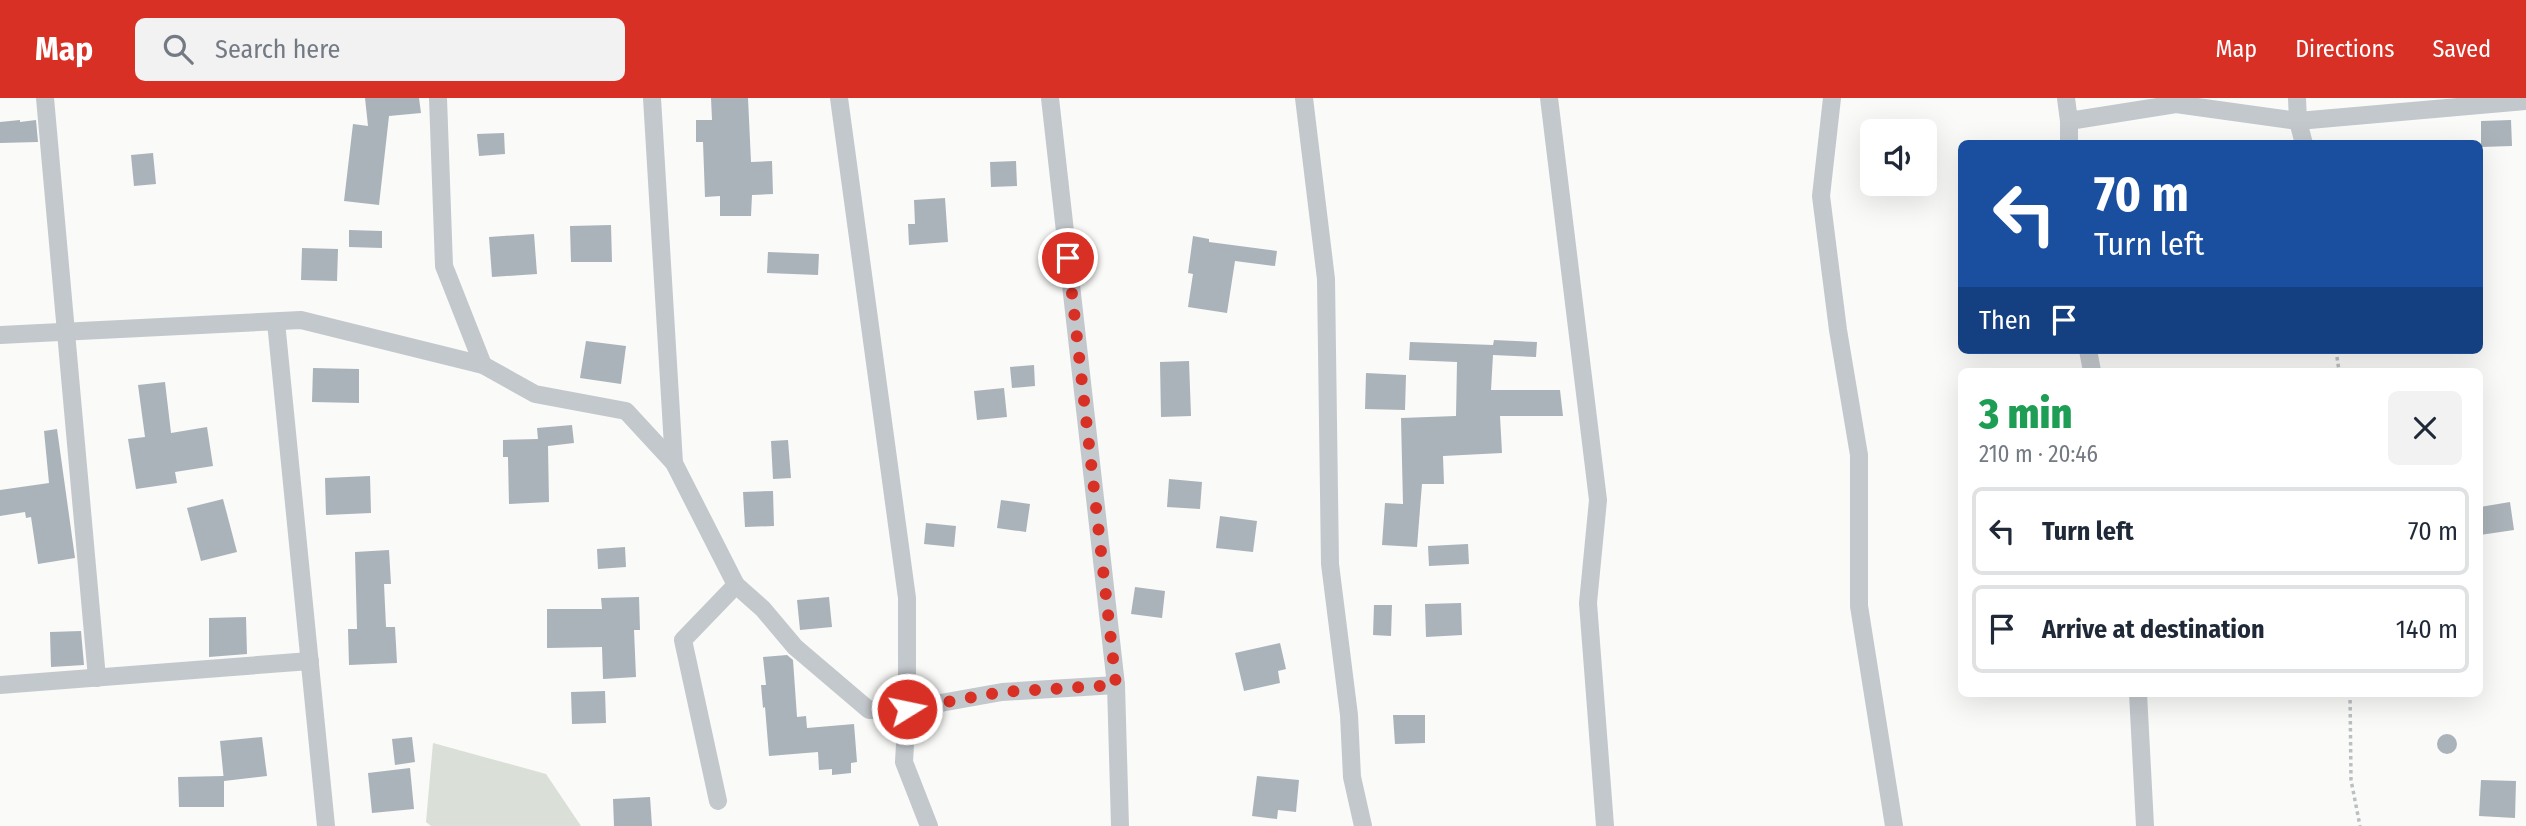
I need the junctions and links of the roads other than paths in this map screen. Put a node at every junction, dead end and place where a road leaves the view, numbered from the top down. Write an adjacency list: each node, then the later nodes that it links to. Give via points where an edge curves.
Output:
1 (45, 98): 17 (street)
2 (438, 98): 19 (street, via 444,265)
3 (652, 98): 20 (street)
4 (839, 98): 27 (street, via 907,598)
5 (1050, 98): 25 (street)
6 (1304, 98): 32 (street, via 1326,279 1330,564 1352,777)
7 (1549, 98): 33 (street, via 1598,500 1588,603)
8 (1832, 98): 34 (street, via 1821,196 1859,455 1859,606)
9 (2066, 98): 12 (street)
10 (2297, 98): 13 (street)
11 (2526, 101): 13 (street)
12 (2069, 121): 13 (street, via 2176,104); 14 (street)
13 (2298, 121): 15 (street)
14 (2069, 140)
15 (2303, 140)
16 (275, 321): 17 (street); 19 (street, via 301,320); 22 (street)
17 (66, 332): 18 (street); 23 (street)
18 (0, 335)
19 (483, 365): 20 (street, via 535,394 626,411)
20 (674, 463): 21 (street)
21 (736, 585): 27 (street, via 795,647 869,710); 28 (street, via 683,640)
22 (310, 661): 23 (street); 29 (street)
23 (97, 678): 24 (street)
24 (0, 685)
25 (1116, 685): 27 (street, via 1002,692); 31 (street)
26 (2138, 697): 35 (street)
27 (907, 709): 30 (street, via 904,762)
28 (718, 801)
29 (326, 826)
30 (929, 826)
31 (1120, 826)
32 (1363, 826)
33 (1605, 826)
34 (1894, 826)
35 (2145, 826)

